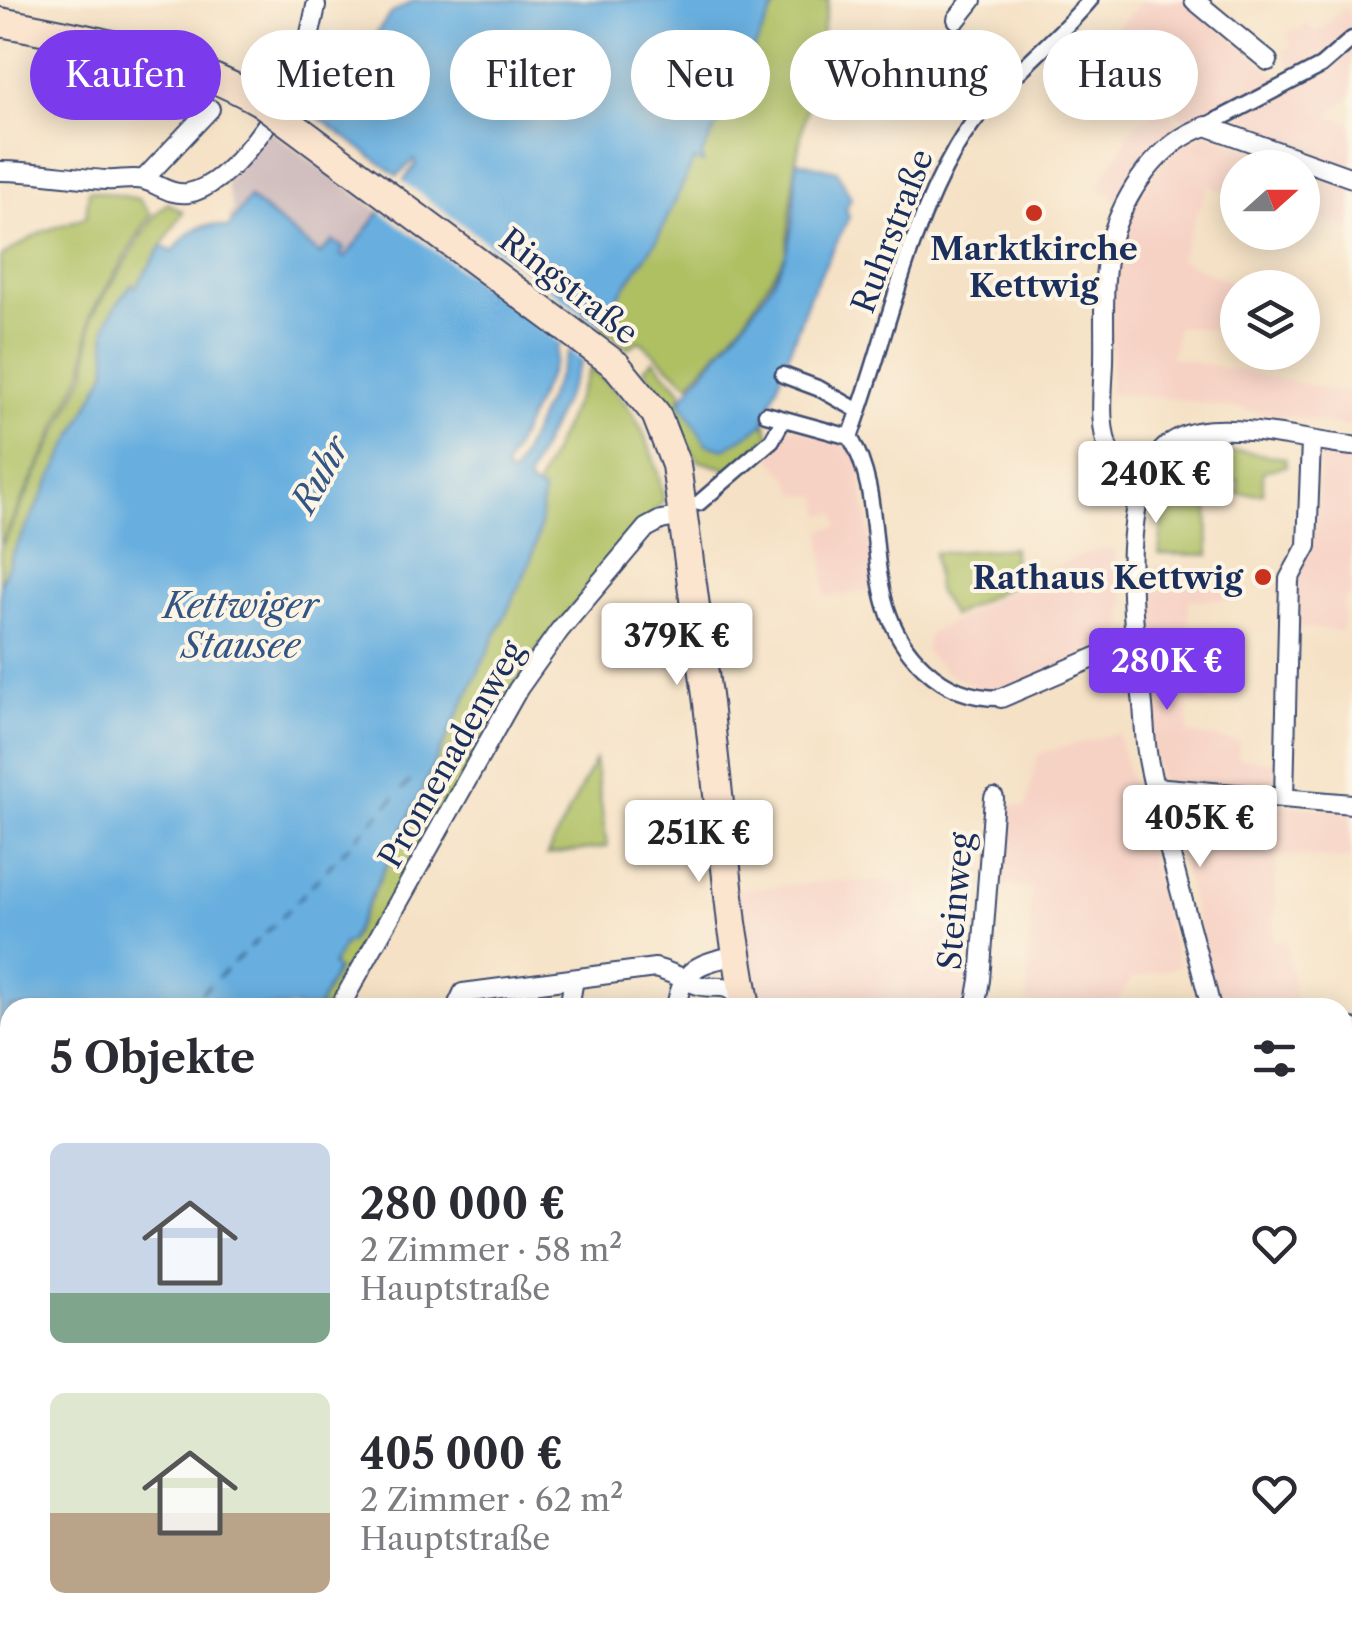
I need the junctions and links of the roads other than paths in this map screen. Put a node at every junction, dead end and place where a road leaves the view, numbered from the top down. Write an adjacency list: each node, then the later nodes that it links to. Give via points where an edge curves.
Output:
1 (972, 0): 5 (street)
2 (1090, 0): 16 (street, Ruhrstraße, via 1014,72 956,147 915,235)
3 (1194, 0): 8 (street)
4 (316, 2): 14 (street, via 302,63 286,95 220,177 186,193)
5 (957, 19)
6 (0, 22): 23 (main road, Ringstraße, bridge, via 159,57 261,102 616,365 666,433)
7 (1352, 40): 9 (street, via 1322,66)
8 (1268, 61): 9 (street)
9 (1290, 81): 11 (street)
10 (199, 120): 14 (street)
11 (1206, 126): 13 (street); 22 (street, via 1156,158 1111,240 1104,424 1118,466)
12 (0, 171): 14 (street)
13 (1352, 178)
14 (142, 180)
15 (784, 375): 16 (street)
16 (859, 411): 19 (street, Ruhrstraße)
17 (766, 414): 18 (street)
18 (783, 420): 19 (street); 23 (street, via 772,440)
19 (850, 436): 25 (street, via 862,458 880,592 894,628 940,682 962,693)
20 (1311, 442): 21 (street); 22 (street, via 1240,429 1216,432); 28 (street, via 1306,546 1288,579)
21 (1352, 446)
22 (1145, 479): 24 (street, via 1132,525)
23 (691, 509): 30 (main road, Ringstraße); 33 (street, Promenadenweg, via 646,528 518,689)
24 (1135, 649): 25 (street, via 1103,654); 26 (street)
25 (1002, 698)
26 (1154, 786): 28 (street); 40 (street)
27 (994, 798): 39 (street, Steinweg)
28 (1284, 798): 29 (street)
29 (1352, 804)
30 (738, 955): 31 (street, via 701,964); 38 (main road, Ringstraße)
31 (686, 976): 32 (street, via 656,968); 36 (street); 37 (street)
32 (574, 979): 34 (street); 35 (street)
33 (346, 998)
34 (461, 998)
35 (571, 998)
36 (679, 998)
37 (740, 998)
38 (744, 998)
39 (977, 998)
40 (1208, 998)

